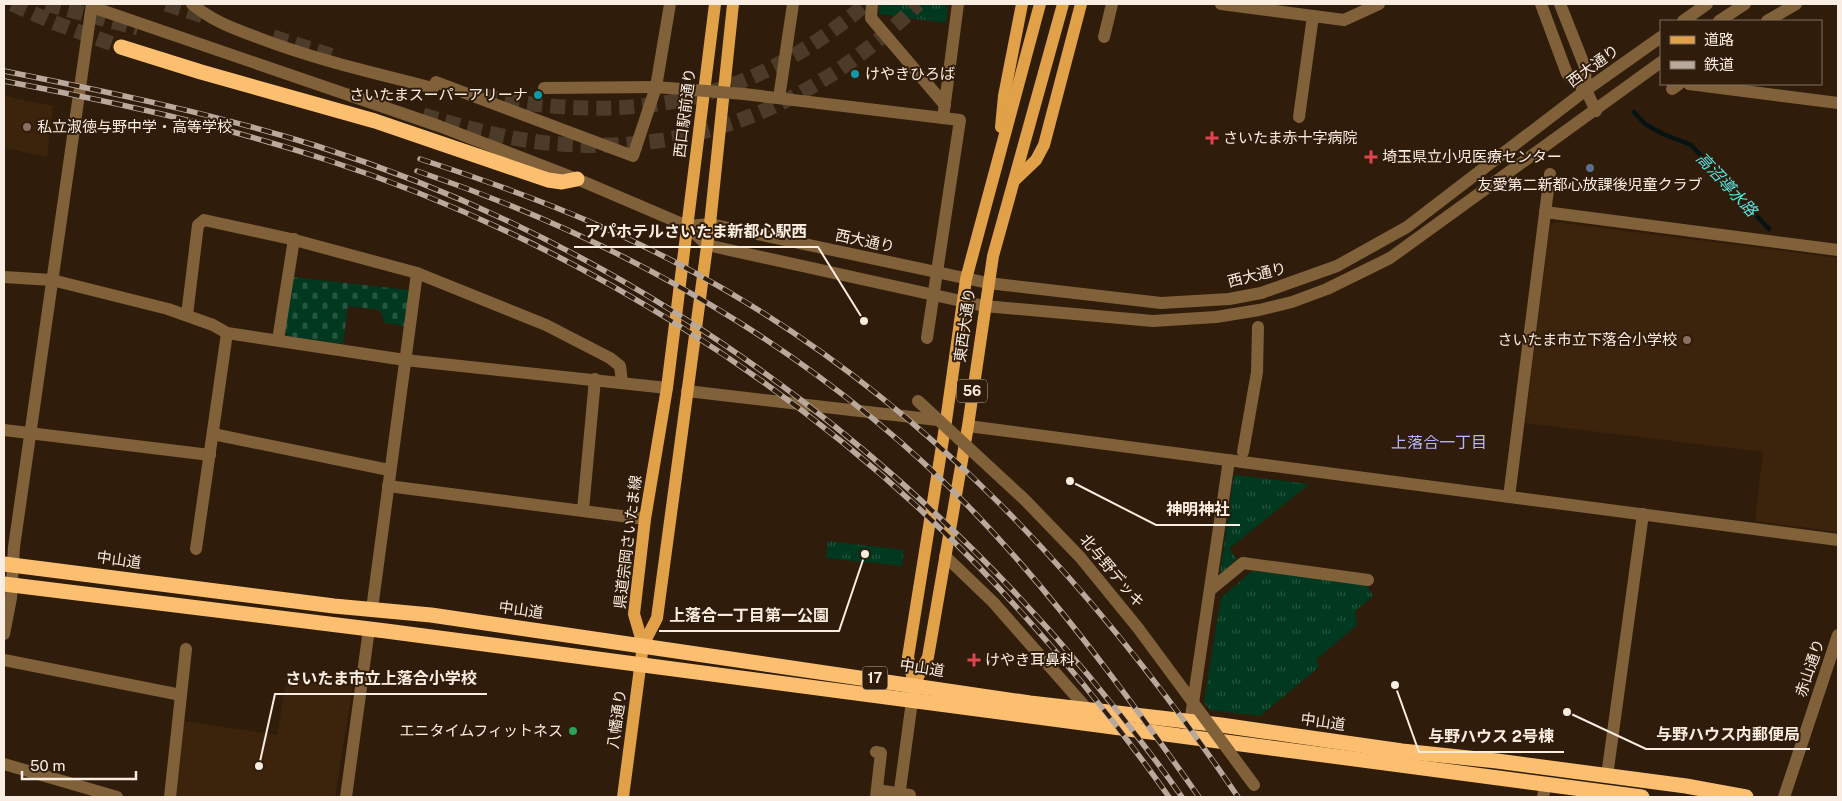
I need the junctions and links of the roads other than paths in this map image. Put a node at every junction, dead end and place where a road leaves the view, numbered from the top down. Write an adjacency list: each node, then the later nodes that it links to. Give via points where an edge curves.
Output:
1 (192, 4): 30 (street, bridge, via 206,16 275,44 433,88 436,82 633,156)
2 (670, 4): 30 (street, bridge)
3 (715, 4): 45 (main road, 西口駅前通り)
4 (733, 4): 44 (main road)
5 (793, 4): 33 (street, bridge)
6 (872, 4): 35 (street, bridge, via 871,18)
7 (958, 4): 35 (street, bridge)
8 (1022, 4): 39 (main road, via 1004,96)
9 (1040, 4): 39 (main road, 東西大通り / 56)
10 (1063, 4): 42 (main road, 東西大通り / 56)
11 (1081, 4): 42 (main road, via 1044,145 1036,160)
12 (1112, 4): 25 (street)
13 (1221, 4): 21 (street)
14 (1379, 4): 21 (street, via 1344,20)
15 (1541, 4): 32 (street, via 1567,74)
16 (1560, 4): 32 (street, via 1585,67)
17 (1707, 4): 22 (street)
18 (1745, 4): 23 (street)
19 (1796, 4): 24 (street)
20 (92, 6): 41 (street, via 439,126); 52 (street)
21 (1313, 16): 38 (street)
22 (1683, 20)
23 (1721, 20)
24 (1769, 20)
25 (1104, 38)
26 (1660, 38): 32 (street, 西大通り)
27 (121, 47): 41 (highway, via 375,120 548,180)
28 (1660, 63): 36 (street)
29 (1697, 85): 34 (street)
30 (656, 87): 31 (street); 33 (street, bridge)
31 (544, 88)
32 (1586, 90): 36 (street); 53 (street, 西大通り, via 1407,226 1370,249 1299,281 1229,299 1161,303)
33 (779, 98): 37 (street, bridge)
34 (1838, 103)
35 (945, 105): 37 (street, bridge)
36 (1596, 111): 55 (street, via 1390,258 1292,302 1216,317 1153,321)
37 (943, 118): 59 (street, bridge, via 960,120)
38 (1299, 118)
39 (998, 157): 51 (main road, 東西大通り / 56)
40 (1550, 174): 43 (street)
41 (577, 179): 45 (street)
42 (1015, 180): 53 (main road, 東西大通り / 56)
43 (1545, 212): 48 (street); 77 (street)
44 (710, 224): 45 (street, 西大通り); 47 (main road); 51 (street, 西大通り)
45 (687, 226): 47 (street); 64 (main road, 県道宗岡さいたま線)
46 (294, 239): 49 (street); 56 (street, via 204,220 198,225); 60 (street)
47 (707, 245): 54 (street); 65 (main road)
48 (1838, 250)
49 (416, 272): 61 (street); 63 (street, via 546,325 610,358 620,366)
50 (4, 277): 52 (street)
51 (966, 279): 53 (street, 西大通り); 54 (main road, 東西大通り / 56)
52 (52, 280): 56 (street); 70 (street)
53 (988, 283): 55 (main road, 東西大通り / 56)
54 (962, 302): 55 (street); 67 (main road, 東西大通り / 56)
55 (984, 306): 68 (main road, 東西大通り / 56)
56 (187, 316): 58 (street)
57 (1258, 327): 72 (street, via 1257,372)
58 (227, 333): 60 (street); 71 (street)
59 (927, 338)
60 (278, 340): 61 (street)
61 (405, 360): 62 (street); 75 (street)
62 (595, 379): 63 (street); 78 (street)
63 (622, 382): 64 (street)
64 (667, 388): 80 (main road, 県道宗岡さいたま線)
65 (687, 391): 67 (street); 92 (main road, via 657,618)
66 (918, 401): 105 (street, 北与野デッキ, bridge, via 1080,556 1138,628)
67 (946, 421): 96 (main road, 東西大通り / 56, via 908,657)
68 (968, 426): 74 (street); 83 (main road, 東西大通り / 56)
69 (4, 430): 70 (street)
70 (30, 434): 73 (street); 84 (street)
71 (212, 434): 73 (street); 75 (street)
72 (1243, 452)
73 (210, 455): 82 (street)
74 (1229, 460): 77 (street); 87 (street)
75 (390, 470): 76 (street)
76 (388, 486): 78 (street); 88 (street)
77 (1509, 497): 79 (street)
78 (583, 510): 80 (street)
79 (1643, 514): 81 (street); 104 (street)
80 (645, 519): 92 (main road, 県道宗岡さいたま線, via 634,614)
81 (1838, 540)
82 (196, 549)
83 (945, 556): 96 (main road, 東西大通り / 56, via 928,657); 99 (street, via 993,602)
84 (8, 564): 86 (street); 88 (highway, 中山道 / 17)
85 (1368, 580): 87 (street, via 1244,563)
86 (8, 584): 89 (highway, 17); 90 (street)
87 (1210, 590): 100 (street)
88 (372, 609): 92 (highway, 中山道 / 17)
89 (369, 629): 95 (highway, 17); 111 (street)
90 (4, 634)
91 (1838, 636): 115 (street, 赤山通り)
92 (643, 645): 95 (main road, 八幡通り); 96 (highway, 中山道 / 17)
93 (186, 649): 97 (street)
94 (4, 660): 97 (street)
95 (640, 666): 98 (highway, 17); 112 (main road, 八幡通り)
96 (914, 685): 98 (main road, 東西大通り / 56); 99 (highway, 中山道 / 17)
97 (181, 695): 110 (street)
98 (912, 700): 101 (highway, 17); 108 (street)
99 (1088, 710): 100 (highway, 中山道 / 17)
100 (1190, 722): 101 (street); 104 (highway, 中山道 / 17)
101 (1187, 738): 106 (highway, 17)
102 (876, 752): 107 (street, via 881,753)
103 (4, 764): 109 (street)
104 (1607, 776): 114 (highway, 中山道 / 17)
105 (1254, 785)
106 (1544, 791): 113 (highway, 17)
107 (877, 794): 108 (street, bridge)
108 (904, 796)
109 (117, 797)
110 (170, 797)
111 (346, 797)
112 (623, 797)
113 (1642, 797)
114 (1746, 797)
115 (1784, 797)

